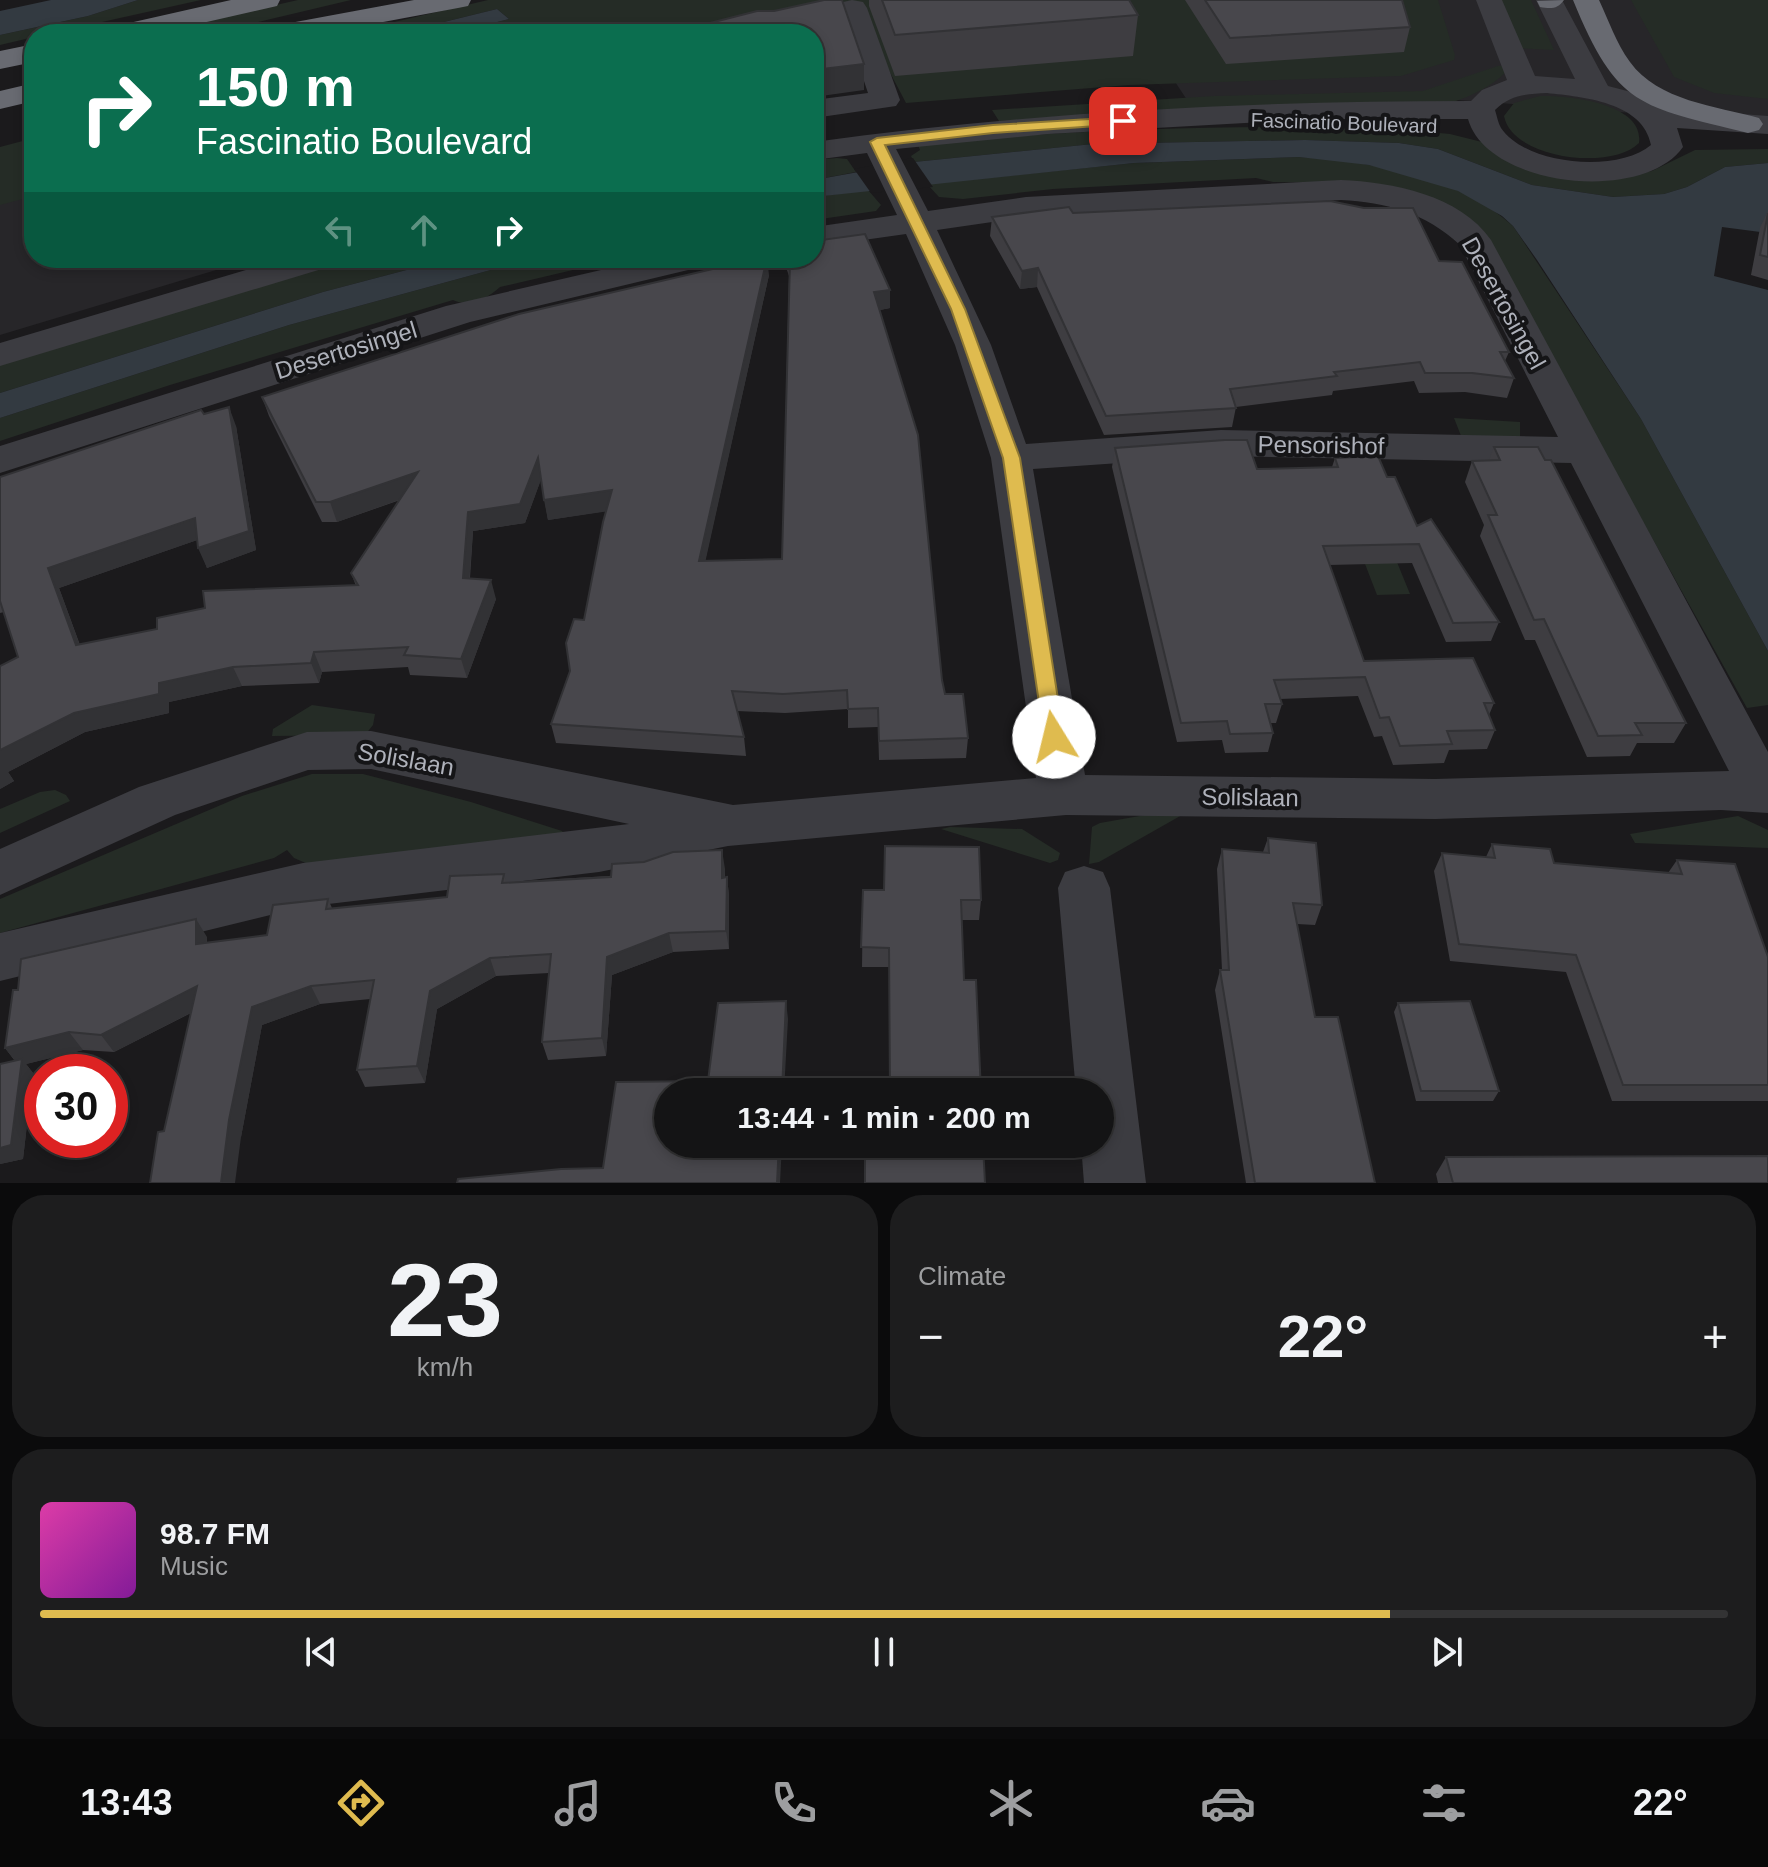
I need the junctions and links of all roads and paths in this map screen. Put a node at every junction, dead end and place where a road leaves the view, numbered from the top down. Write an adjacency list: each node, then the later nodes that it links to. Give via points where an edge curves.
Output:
1 (267, 0): 7 (highway)
2 (421, 0): 8 (highway)
3 (458, 0): 9 (highway)
4 (1489, 0): 13 (street)
5 (1550, 0): 14 (street)
6 (1586, 0): 20 (highway, via 1629,79 1678,105)
7 (161, 24)
8 (322, 24)
9 (332, 24)
10 (783, 24): 17 (street, via 853,8 885,100)
11 (24, 55): 12 (highway)
12 (0, 60)
13 (1524, 85): 14 (street); 19 (street, via 1494,94)
14 (1596, 91): 18 (street)
15 (24, 94): 16 (highway)
16 (0, 100)
17 (824, 108)
18 (1653, 117): 20 (street); 21 (street, via 1667,137)
19 (1482, 120): 21 (street, via 1495,141 1519,155 1573,170 1636,169); 23 (street, Fascinatio Boulevard, via 1203,118 993,129)
20 (1761, 131): 21 (street)
21 (1667, 147)
22 (824, 151): 23 (street, Fascinatio Boulevard)
23 (881, 151): 24 (street)
24 (912, 212): 25 (street, Desertosingel); 29 (street, Desertosingel, via 1341,190 1391,196 1441,216 1474,240); 30 (street, via 973,345)
25 (824, 234)
26 (290, 268): 28 (street)
27 (654, 268): 31 (street, Desertosingel, via 459,314)
28 (0, 355)
29 (1583, 450): 30 (street, Pensorishof, via 1221,443); 32 (street, Desertosingel)
30 (1011, 458): 33 (street)
31 (0, 460)
32 (1766, 792): 33 (street, Solislaan, via 1435,799)
33 (1066, 795): 34 (street, Solislaan)
34 (733, 826): 35 (street, Solislaan, via 371,750 331,749 307,751 157,801); 37 (street, Solislaan, via 599,851 303,885)
35 (0, 873)
36 (1084, 888): 38 (street)
37 (0, 957)
38 (1115, 1183)

